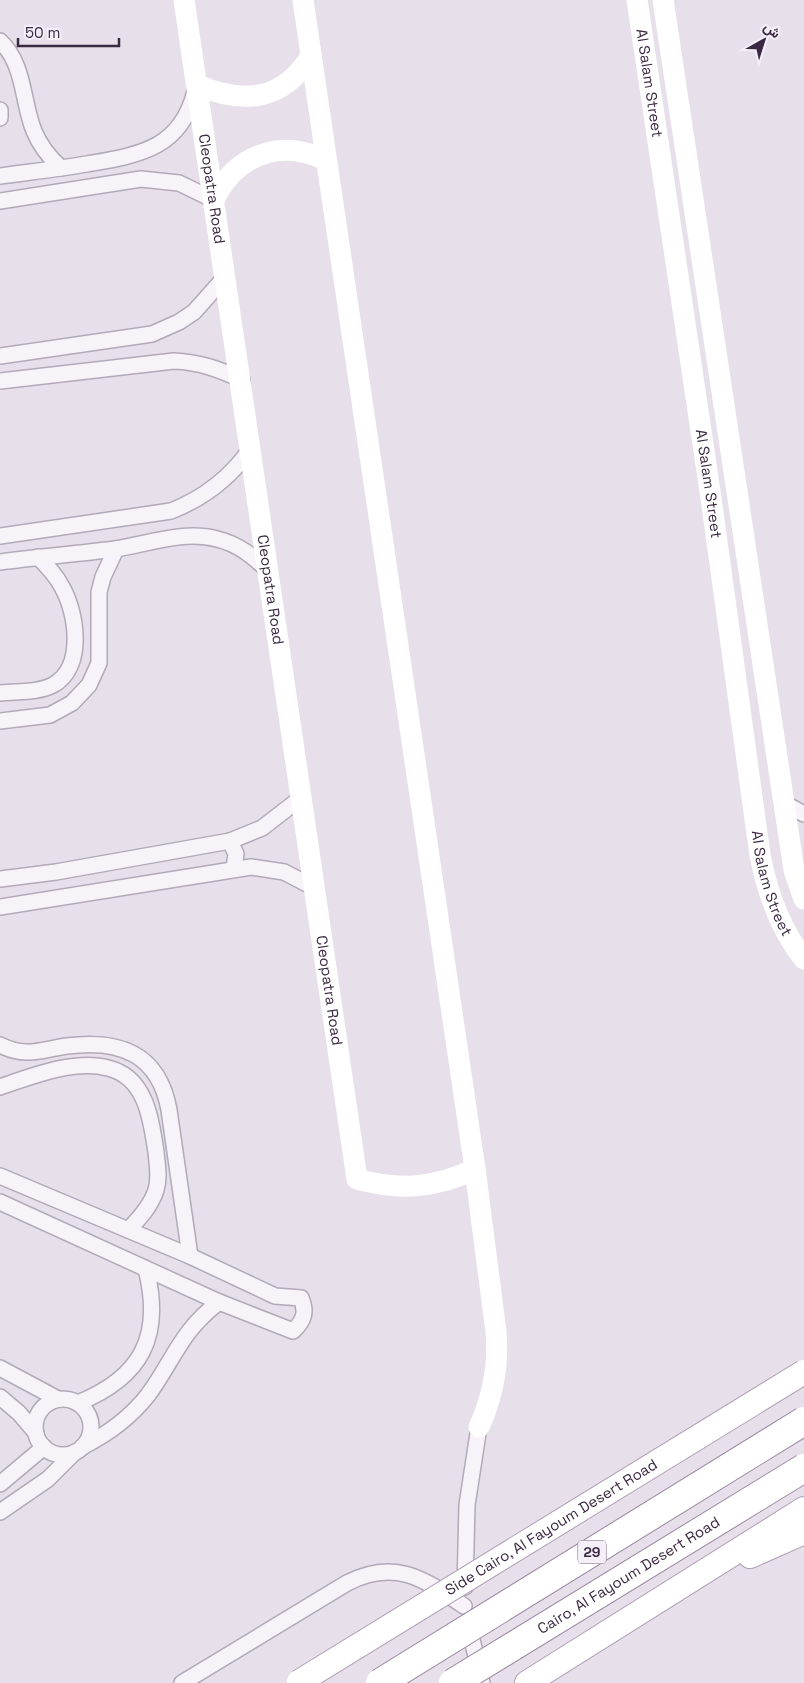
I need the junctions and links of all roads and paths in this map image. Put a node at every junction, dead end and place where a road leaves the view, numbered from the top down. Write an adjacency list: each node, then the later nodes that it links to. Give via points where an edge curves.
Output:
1 (184, 0): 7 (main road, Cleopatra Road)
2 (303, 0): 6 (main road)
3 (637, 0): 21 (main road, Al Salam Street)
4 (663, 0): 20 (main road, Al Salam Street)
5 (0, 41): 11 (street, via 18,71 33,131)
6 (311, 56): 7 (main road, via 290,80 262,95 227,96); 10 (main road)
7 (197, 85): 11 (street, via 183,123 155,147 131,156); 13 (main road, Cleopatra Road)
8 (0, 110): 9 (street)
9 (0, 118)
10 (325, 160): 13 (main road, via 295,150 252,157 233,170); 41 (main road)
11 (61, 168): 12 (street)
12 (0, 176)
13 (214, 200): 14 (street, via 179,183 141,179); 15 (main road, Cleopatra Road)
14 (0, 201)
15 (226, 276): 16 (street, via 194,312 152,334); 17 (main road, Cleopatra Road)
16 (0, 356)
17 (242, 380): 18 (street, via 200,363 174,361); 19 (main road, Cleopatra Road)
18 (0, 381)
19 (251, 448): 22 (street, via 217,484 190,504 171,511); 26 (main road, Cleopatra Road)
20 (737, 493): 21 (main road); 30 (main road, Al Salam Street)
21 (710, 498): 38 (main road, Al Salam Street, via 764,872 782,923)
22 (0, 536)
23 (116, 549): 24 (street); 26 (street, via 178,538 216,538 237,545); 28 (street, via 108,562 99,592 99,663 89,685 72,703 50,715)
24 (38, 557): 25 (street); 27 (street, via 63,587 70,606 74,625 73,660 53,685)
25 (0, 562)
26 (269, 572): 29 (main road, Cleopatra Road)
27 (0, 693)
28 (0, 722)
29 (302, 797): 32 (street, via 262,828); 35 (main road, Cleopatra Road)
30 (784, 803): 31 (street); 36 (main road, Al Salam Street, via 794,870)
31 (804, 814)
32 (230, 841): 33 (street, via 236,854); 34 (street)
33 (234, 868): 35 (street, via 284,872); 37 (street)
34 (0, 879)
35 (314, 887): 41 (main road, Cleopatra Road, via 357,1179 387,1186 417,1187 447,1181)
36 (804, 898)
37 (0, 907)
38 (804, 959)
39 (0, 1045): 46 (street, via 13,1052 30,1054 67,1046 104,1045 139,1057 155,1070 166,1089)
40 (0, 1087): 45 (street, via 49,1072 91,1065 110,1068 127,1077 140,1091 150,1118 158,1178 152,1201)
41 (475, 1169): 57 (main road, via 497,1349 495,1382)
42 (0, 1176): 43 (street)
43 (16, 1183): 44 (street); 45 (street)
44 (3, 1203): 47 (street)
45 (128, 1230): 46 (street)
46 (190, 1256): 48 (street, via 275,1296 301,1298 304,1316 293,1331)
47 (146, 1269): 48 (street); 49 (street, via 153,1316)
48 (219, 1302): 51 (street, via 191,1327)
49 (140, 1358): 51 (street); 55 (street, via 118,1383)
50 (0, 1368): 54 (street)
51 (162, 1372): 60 (street, via 134,1411 101,1438)
52 (804, 1372): 69 (main road, Side Cairo, Al Fayoum Desert Road, bridge)
53 (0, 1397): 58 (street)
54 (58, 1399): 55 (street); 58 (street, via 44,1406 36,1418)
55 (78, 1403): 60 (street, via 87,1412 91,1424 90,1437)
56 (804, 1421): 70 (highway, 29, bridge)
57 (479, 1427): 67 (street, via 467,1505)
58 (36, 1433): 59 (street)
59 (44, 1447): 60 (street, via 64,1455); 62 (street)
60 (79, 1450): 64 (street, via 48,1480)
61 (804, 1468): 71 (highway, Cairo, Al Fayoum Desert Road / 29, bridge)
62 (0, 1484)
63 (804, 1509): 66 (main road)
64 (0, 1512)
65 (804, 1532): 66 (main road, via 752,1555)
66 (723, 1558): 73 (main road)
67 (464, 1606): 68 (street, via 434,1585 409,1574 396,1571 370,1573 347,1583); 72 (street)
68 (182, 1683)
69 (298, 1683)
70 (380, 1683)
71 (453, 1683)
72 (482, 1683)
73 (527, 1683)

